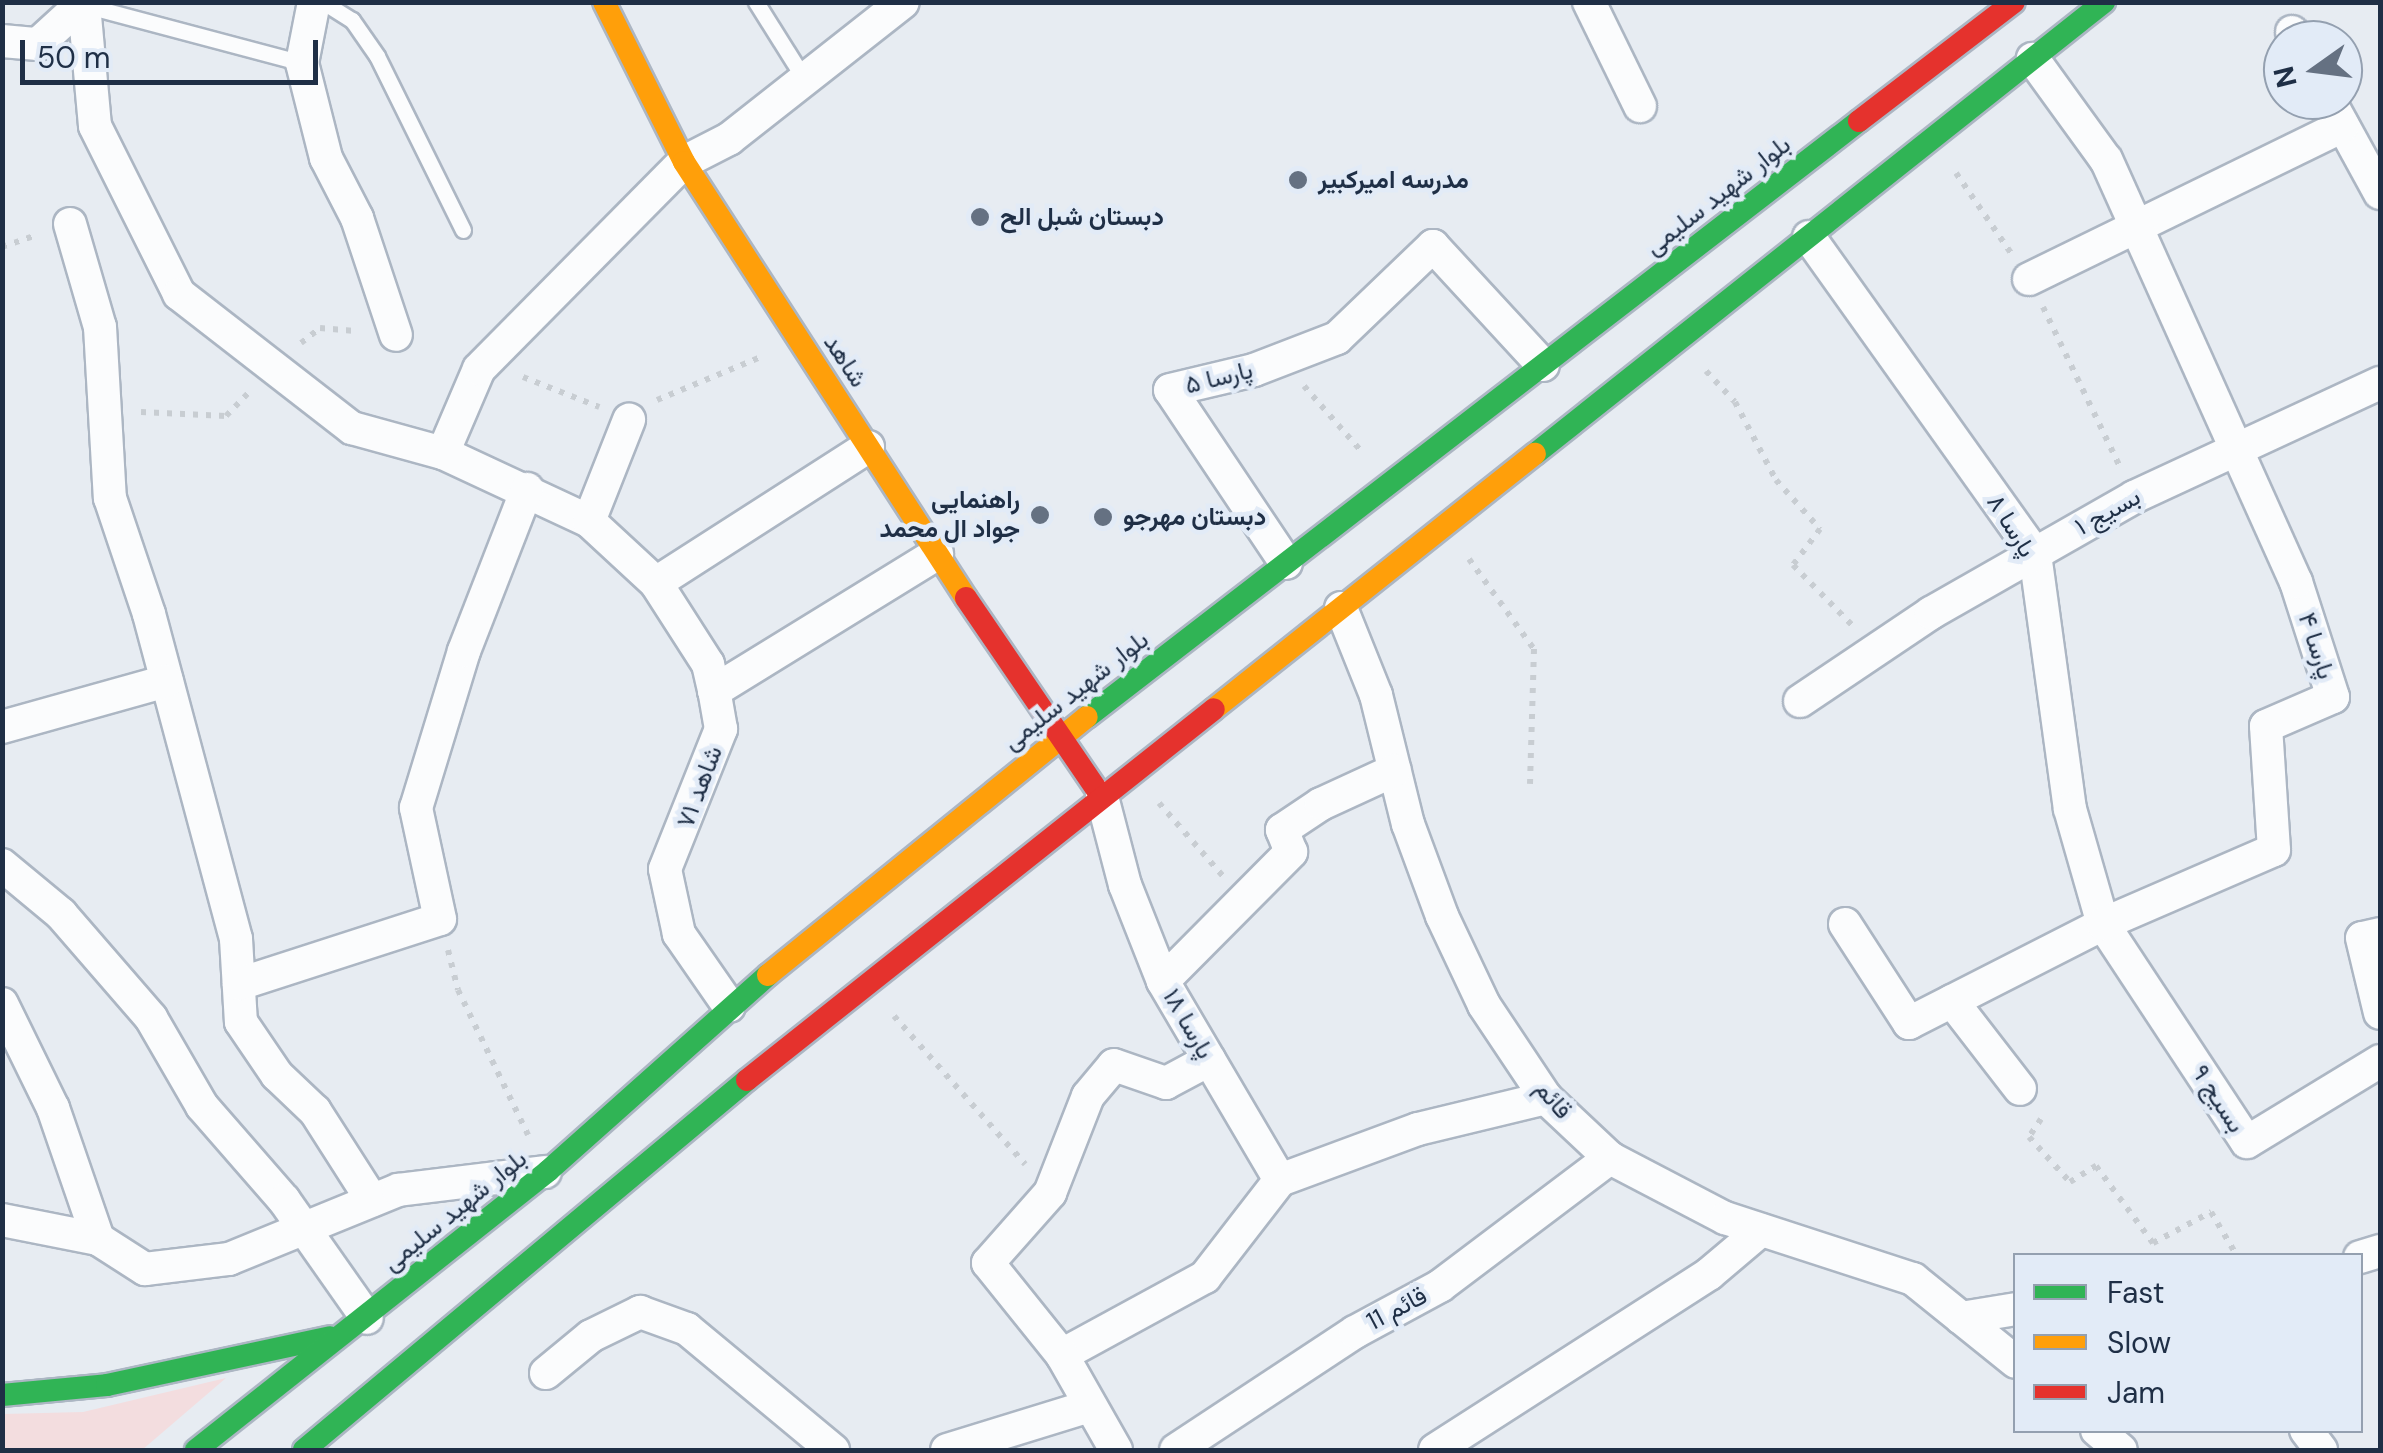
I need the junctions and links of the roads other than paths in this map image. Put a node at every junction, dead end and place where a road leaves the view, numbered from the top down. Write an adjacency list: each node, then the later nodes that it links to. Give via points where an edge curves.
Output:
1 (314, 2): 12 (street)
2 (323, 2): 21 (lane, via 352,20 377,56)
3 (604, 2): 17 (main road, شاهد)
4 (756, 2): 13 (lane)
5 (903, 2): 13 (street)
6 (1589, 2): 14 (street)
7 (2014, 2): 25 (main road, بلوار شهید سلیمی)
8 (2104, 2): 11 (main road)
9 (84, 4): 10 (street, via 38,44); 12 (lane); 30 (street, شاهد ۷۱, via 95,126 179,294 352,428)
10 (2, 41)
11 (2032, 60): 20 (street, پارسا ۴, via 2106,160); 22 (main road)
12 (302, 63): 24 (street, via 326,158 358,218)
13 (805, 80): 17 (street, via 729,139)
14 (1640, 106)
15 (2324, 120): 20 (street)
16 (2340, 120): 18 (street)
17 (684, 162): 29 (main road, شاهد); 30 (street, via 479,369)
18 (2380, 193)
19 (70, 224): 38 (street, via 100,327 110,498)
20 (2135, 226): 23 (street); 28 (street, پارسا ۴)
21 (462, 230)
22 (1809, 237): 34 (street, پارسا ۸); 37 (main road)
23 (2029, 279)
24 (396, 335)
25 (1543, 364): 35 (main road, بلوار شهید سلیمی); 35 (street, پارسا ۵, via 1433,246 1337,338 1170,390)
26 (2380, 383): 28 (street, بسیج ۱)
27 (629, 420): 32 (street)
28 (2235, 445): 34 (street, بسیج ۱); 47 (street, پارسا ۴, via 2296,582 2333,696 2266,726 2274,850)
29 (868, 447): 33 (main road, شاهد); 36 (street)
30 (442, 454): 31 (street, شاهد ۷۱)
31 (527, 489): 32 (street, شاهد ۷۱); 50 (street, via 464,651 416,808 440,919)
32 (589, 521): 36 (street, شاهد ۷۱)
33 (937, 554): 39 (street); 42 (main road, شاهد)
34 (2034, 554): 40 (street, بسیج ۱); 47 (street, پارسا ۸, via 2070,809)
35 (1286, 562): 42 (main road, بلوار شهید سلیمی)
36 (656, 583): 39 (street, شاهد ۷۱, via 708,664)
37 (1340, 608): 43 (street, قائم, via 1376,695); 44 (main road)
38 (167, 682): 41 (street); 50 (street, via 236,939)
39 (714, 691): 53 (street, شاهد ۷۱, via 721,729 666,869 679,934)
40 (1800, 701)
41 (2, 726)
42 (1058, 740): 44 (main road, شاهد); 53 (main road, بلوار شهید سلیمی)
43 (1395, 770): 49 (street, via 1282,830 1291,852); 58 (street, قائم, via 1442,916 1484,1005)
44 (1102, 797): 49 (street, پارسا ۱۸, via 1125,884); 75 (main road)
45 (2, 865): 64 (street, via 60,914 151,1018 202,1106)
46 (1846, 924): 51 (street, پارسا ۴, via 1909,1023)
47 (2103, 924): 51 (street, پارسا ۴); 56 (street, بسیج ۹, via 2247,1142)
48 (2380, 934): 54 (street, via 2362,938)
49 (1163, 980): 55 (street, پارسا ۱۸)
50 (239, 984): 62 (street, via 240,1022 277,1075 315,1111)
51 (1952, 1001): 57 (street)
52 (2, 1004): 66 (street, via 60,1125)
53 (729, 1006): 60 (main road, بلوار شهید سلیمی)
54 (2380, 1014)
55 (1209, 1060): 61 (street, پارسا ۱۸); 70 (street, via 1166,1083 1114,1065 1088,1096 1050,1193 988,1264)
56 (2380, 1060)
57 (2020, 1088)
58 (1546, 1098): 59 (street, قائم); 61 (street, via 1418,1129)
59 (1610, 1158): 65 (street, قائم); 83 (street, قائم 11, via 1440,1286 1355,1332)
60 (548, 1172): 62 (street, via 398,1190); 69 (main road, بلوار شهید سلیمی)
61 (1280, 1180): 70 (street, via 1205,1277)
62 (372, 1200): 64 (street)
63 (2, 1220): 66 (street)
64 (302, 1228): 66 (street, via 229,1259 145,1270); 69 (street)
65 (1761, 1230): 68 (street, قائم, via 1913,1280); 84 (street, via 1709,1274)
66 (98, 1239)
67 (2013, 1309): 68 (street)
68 (1961, 1318): 71 (street, قائم)
69 (354, 1327): 73 (main road, via 107,1385); 77 (main road, بلوار شهید سلیمی)
70 (1062, 1356): 74 (street)
71 (2013, 1360)
72 (546, 1373): 80 (street, via 591,1336 640,1312 687,1330)
73 (2, 1395)
74 (1087, 1407): 81 (street); 82 (street)
75 (355, 1408): 78 (main road); 79 (main road)
76 (2101, 1433): 85 (street)
77 (196, 1450)
78 (304, 1450)
79 (340, 1450)
80 (833, 1450)
81 (947, 1450)
82 (1116, 1450)
83 (1176, 1450)
84 (1435, 1450)
85 (2121, 1450)

